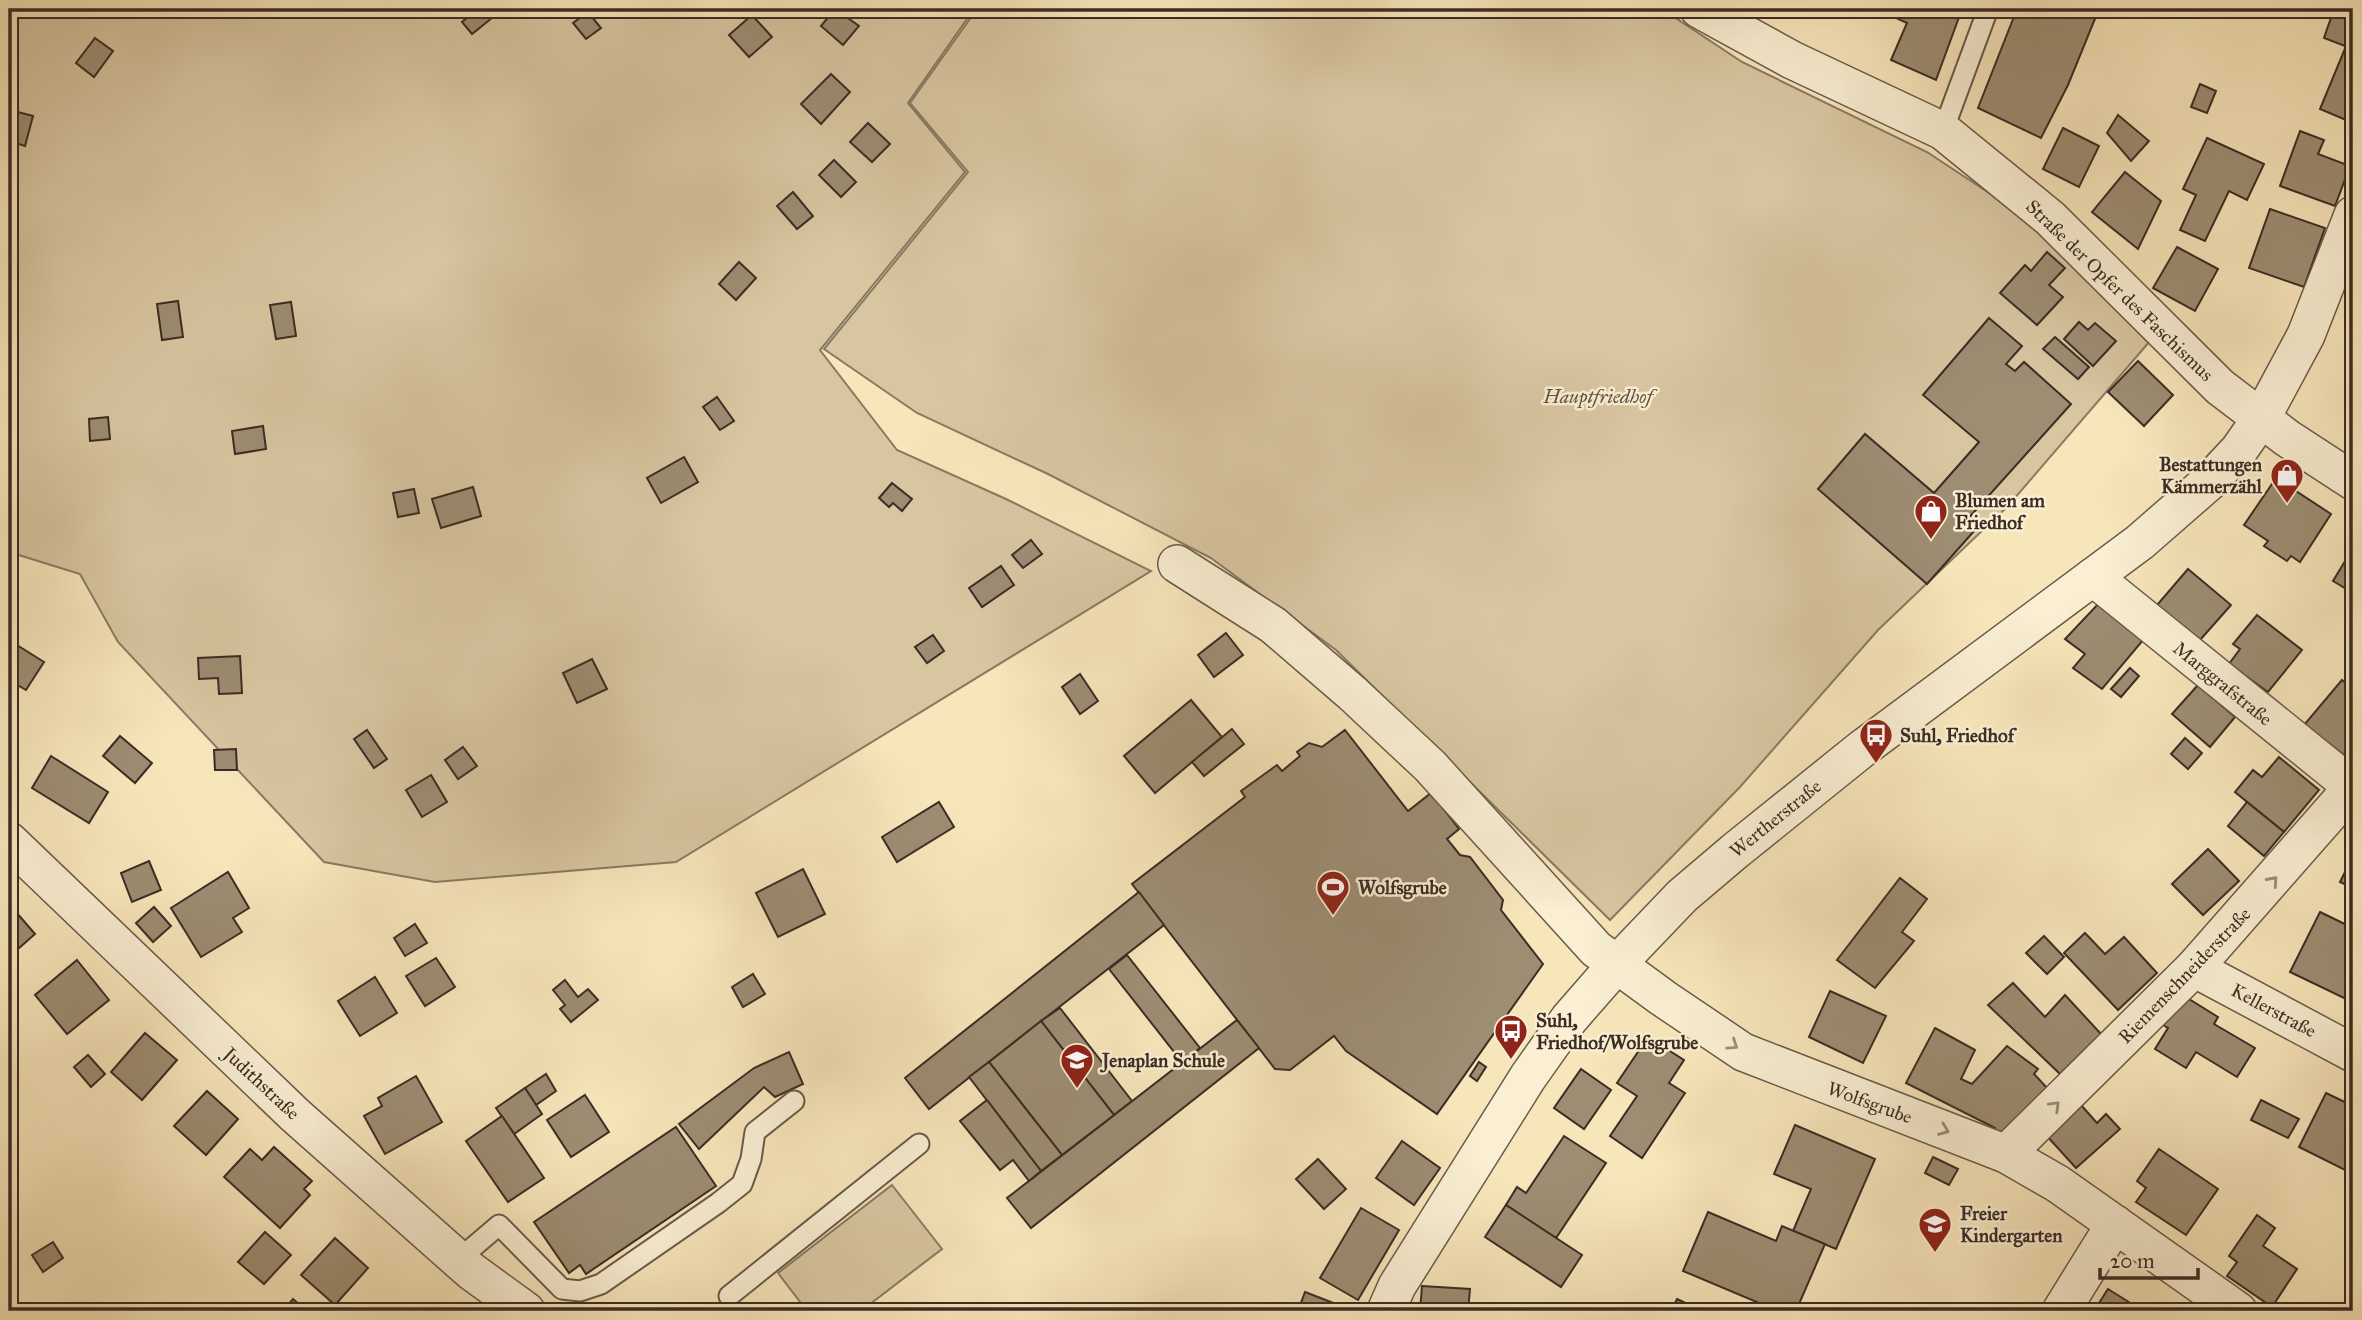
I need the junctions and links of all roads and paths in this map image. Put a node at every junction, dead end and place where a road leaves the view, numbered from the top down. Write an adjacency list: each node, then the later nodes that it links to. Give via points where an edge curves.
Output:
1 (1699, 9): 3 (street, Straße der Opfer des Faschismus, via 1792,60)
2 (1988, 9): 3 (lane)
3 (1942, 131): 5 (street, Straße der Opfer des Faschismus, via 2050,218 2220,387)
4 (2353, 215): 5 (street, Wertherstraße, via 2306,335)
5 (2262, 417): 6 (street, Straße der Opfer des Faschismus); 8 (street, Wertherstraße, via 2211,480 2149,534)
6 (2353, 481)
7 (1177, 564): 11 (street, Wolfsgrube, via 1273,625 1352,693 1430,766 1596,949)
8 (2107, 588): 9 (street, Marggrafstraße); 11 (street, Wertherstraße, via 1863,748 1682,896)
9 (2353, 787): 12 (street, Riemenschneiderstraße, one-way to 9)
10 (9, 841): 18 (street, Judithstraße, via 295,1115)
11 (1617, 964): 16 (street, Wolfsgrube, one-way to 16, via 1743,1052); 21 (street, Wertherstraße, via 1569,1019 1528,1077 1397,1286)
12 (2194, 968): 13 (street, Kellerstraße); 16 (street, Riemenschneiderstraße, one-way to 12)
13 (2353, 1053)
14 (794, 1101): 18 (lane, via 755,1132 742,1184 601,1283 580,1291 562,1289 499,1224)
15 (919, 1144): 19 (lane)
16 (2006, 1154): 17 (street, Wolfsgrube)
17 (2115, 1224): 22 (street); 23 (street, Wolfsgrube)
18 (458, 1260): 20 (street, Judithstraße)
19 (729, 1296)
20 (526, 1311)
21 (1386, 1311)
22 (2061, 1311)
23 (2238, 1311)

